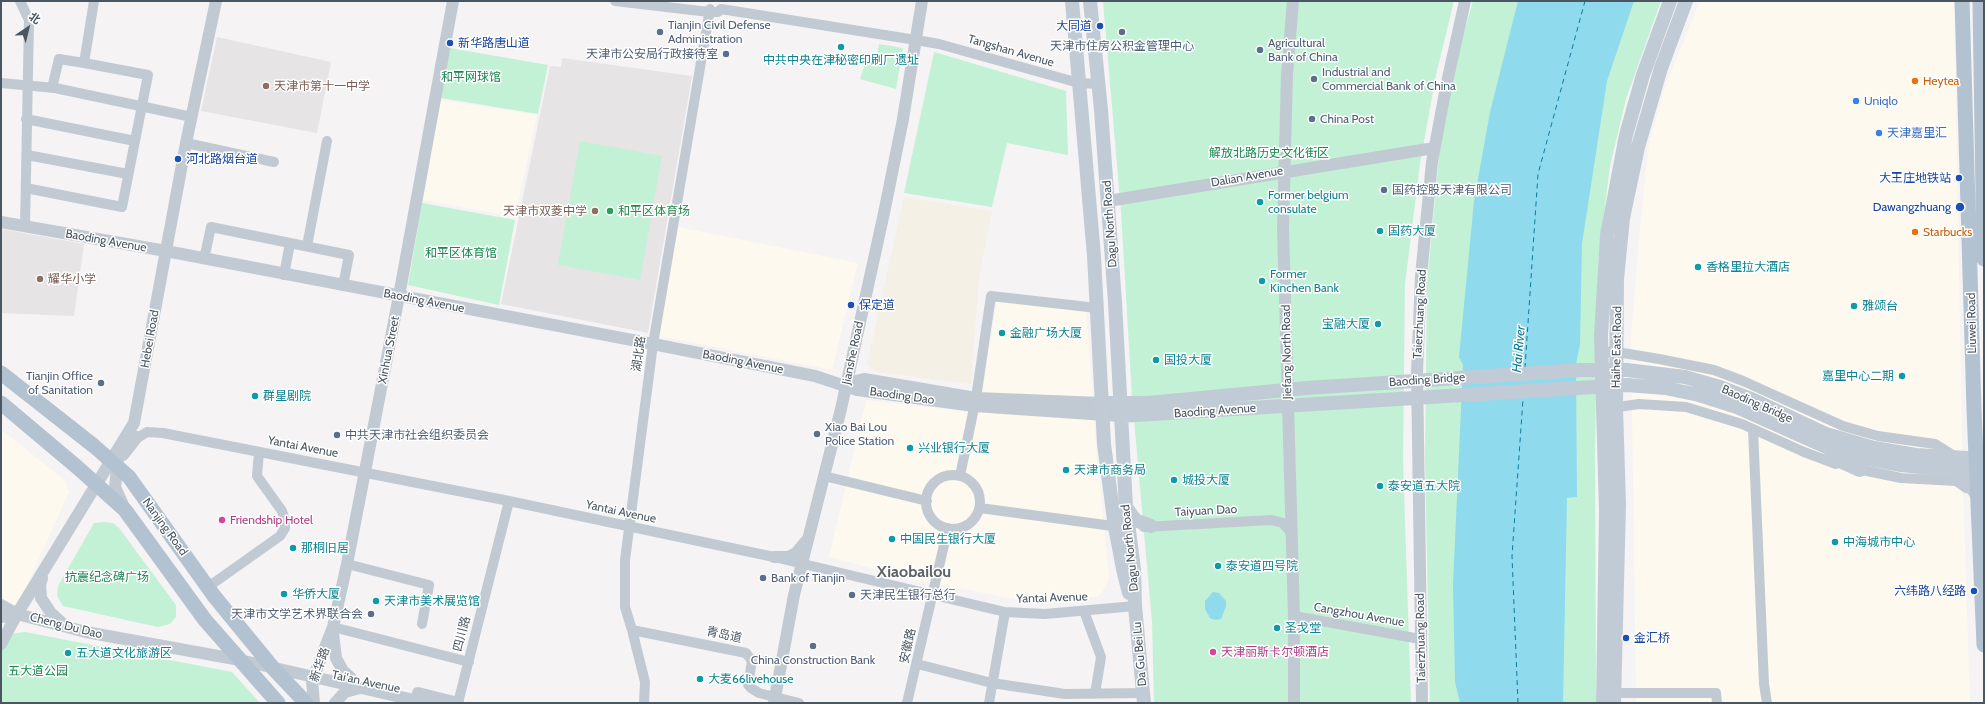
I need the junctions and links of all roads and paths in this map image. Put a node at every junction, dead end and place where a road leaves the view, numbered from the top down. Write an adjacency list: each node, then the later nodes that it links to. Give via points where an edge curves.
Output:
1 (20, 1): 22 (street, via 28,20)
2 (94, 1): 18 (street)
3 (216, 1): 25 (street, Hebei Road)
4 (453, 1): 47 (street, Xinhua Street)
5 (615, 1): 16 (street, Tangshan Avenue)
6 (641, 1): 16 (street, Tangshan Avenue)
7 (922, 1): 17 (street, Jianshe Road)
8 (1072, 1): 20 (main road, Dagu North Road)
9 (1090, 1): 21 (main road, Dagu North Road)
10 (1293, 1): 33 (street, Jiefang North Road, via 1287,74)
11 (1466, 1): 30 (street, Taierzhuang Road)
12 (1670, 1): 50 (main road, Haihe East Road, via 1626,135 1614,190 1603,277)
13 (1686, 1): 51 (main road, Haihe East Road, via 1658,76 1638,147 1623,218 1618,279)
14 (1962, 1): 37 (main road, Liuwei Road)
15 (1980, 1): 37 (main road, Liuwei Road)
16 (709, 10): 17 (street, Tangshan Avenue, via 720,8); 49 (street, 湖北路)
17 (916, 40): 20 (street, Tangshan Avenue); 54 (street, Jianshe Road, via 903,118)
18 (84, 63): 23 (street, via 59,59); 24 (street, via 148,75)
19 (1, 83): 22 (street)
20 (1079, 83): 21 (street, Tangshan Avenue); 48 (main road, Dagu North Road)
21 (1099, 84): 36 (main road, Dagu North Road)
22 (26, 85): 23 (street); 26 (street)
23 (52, 88): 24 (street)
24 (142, 107): 25 (street); 27 (street)
25 (192, 117): 29 (street, Hebei Road)
26 (26, 119): 27 (street); 31 (street)
27 (135, 141): 34 (street)
28 (328, 141): 41 (street)
29 (186, 143): 32 (street); 42 (street, Hebei Road)
30 (1434, 148): 33 (street, Dalian Avenue); 106 (street, Taierzhuang Road, via 1421,276 1417,372)
31 (27, 155): 34 (street); 35 (street)
32 (274, 162)
33 (1284, 171): 36 (street, Dalian Avenue); 55 (street, Jiefang North Road)
34 (128, 174): 35 (street, via 122,207)
35 (26, 188): 39 (street)
36 (1108, 201): 53 (main road, Dagu North Road)
37 (1978, 205): 44 (main road, Liuwei Road); 68 (main road, Liuwei Road)
38 (1, 222): 39 (street, Baoding Avenue)
39 (25, 227): 42 (street, Baoding Avenue)
40 (290, 243): 41 (street); 43 (street, via 211,227); 45 (street)
41 (307, 246): 46 (street, via 349,255)
42 (166, 251): 43 (street, Baoding Avenue); 65 (street, Hebei Road)
43 (204, 259): 45 (street, Baoding Avenue)
44 (1984, 259)
45 (284, 275): 46 (street, Baoding Avenue)
46 (343, 286): 47 (street, Baoding Avenue)
47 (400, 296): 49 (street, Baoding Avenue); 72 (street, Xinhua Street)
48 (1097, 308): 56 (street, via 992,296); 62 (main road, Dagu North Road, via 1101,375)
49 (653, 344): 54 (street, Baoding Avenue, via 815,376); 84 (street, 湖北路)
50 (1601, 352): 51 (street); 60 (main road, Haihe East Road)
51 (1617, 352): 60 (main road, Haihe East Road); 70 (street, via 1714,370 1843,426 1878,436 1935,444)
52 (1, 373): 69 (main road, Nanjing Road)
53 (1118, 380): 61 (main road, via 1128,396); 62 (main road, Dagu North Road)
54 (846, 386): 56 (street, Baoding Dao, via 858,380 870,380); 73 (street, Jianshe Road)
55 (1288, 391): 59 (street, Jiefang North Road); 61 (main road, Baoding Avenue); 70 (main road, Baoding Bridge, via 1581,370 1652,372 1685,377 1720,387 1826,434 1874,448)
56 (975, 402): 62 (street, Baoding Dao); 74 (street)
57 (1, 403): 75 (main road, Nanjing Road)
58 (1310, 404): 59 (main road, Baoding Avenue); 63 (street, via 1294,414); 67 (main road, Baoding Bridge, via 1627,385 1665,388 1737,407)
59 (1288, 406): 61 (main road, Baoding Avenue); 63 (street, Jiefang North Road)
60 (1609, 408): 64 (street, via 1639,404 1686,407); 119 (main road, Haihe East Road, via 1619,504); 134 (main road, Haihe East Road)
61 (1148, 409): 62 (main road)
62 (1115, 410): 79 (main road, Dagu North Road); 85 (main road, Dagu North Road, via 1104,444)
63 (1288, 428): 88 (street, Jiefang North Road)
64 (1753, 429): 71 (street, via 1804,452); 136 (street, via 1764,684)
65 (134, 434): 66 (street, Yantai Avenue, via 163,433); 69 (street, Hebei Road); 69 (street)
66 (259, 452): 72 (street, Yantai Avenue); 93 (street, via 257,476 282,511 285,528 280,536)
67 (1846, 458): 70 (main road, Baoding Bridge, via 1901,465); 71 (main road)
68 (1980, 463): 70 (main road, Baoding Bridge); 76 (main road, Liuwei Road)
69 (114, 464): 75 (street, Hebei Road); 81 (street, via 115,487); 93 (main road, Nanjing Road, via 129,477)
70 (1955, 464): 76 (main road)
71 (1860, 470): 82 (street, via 1901,478 1956,481 1970,492)
72 (364, 473): 77 (street, Yantai Avenue); 91 (street, Xinhua Street)
73 (824, 476): 78 (street); 87 (street, Jianshe Road)
74 (960, 476): 78 (street, via 942,477 934,482); 80 (street, via 968,479 979,492)
75 (96, 484): 81 (main road, Nanjing Road); 92 (street, Hebei Road)
76 (1979, 497): 82 (main road, Liuwei Road)
77 (509, 501): 84 (street, Yantai Avenue); 110 (street, 四川路)
78 (927, 501): 86 (street, via 930,516 936,523)
79 (1126, 507): 83 (main road, via 1135,520); 85 (main road, Dagu North Road)
80 (980, 508): 85 (street, Taiyuan Dao); 86 (street, via 976,518 969,524 962,528)
81 (125, 510): 109 (main road, Nanjing Road, via 205,620)
82 (1979, 514): 108 (main road, Liuwei Road)
83 (1151, 526): 85 (street, Taiyuan Dao); 88 (street, Taiyuan Dao, via 1272,520 1283,523)
84 (630, 527): 89 (street, Yantai Avenue); 105 (street, 湖北路, via 625,560 625,608)
85 (1121, 527): 96 (main road, Dagu North Road, via 1134,570)
86 (948, 528): 94 (street, 安徽路)
87 (810, 534): 89 (street, via 796,553 788,557); 90 (street, Jianshe Road)
88 (1292, 534): 100 (street, Jiefang North Road)
89 (774, 557): 90 (street, Yantai Avenue)
90 (802, 563): 94 (street, Yantai Avenue); 121 (street, Jianshe Road)
91 (347, 564): 102 (street, via 429,585); 104 (street, Xinhua Street)
92 (44, 571): 99 (street, Hebei Road); 103 (street, via 40,585 41,598 51,613)
93 (208, 587): 112 (main road, Nanjing Road)
94 (933, 596): 98 (street, Yantai Avenue); 111 (street, 安徽路)
95 (1, 606): 99 (street)
96 (1135, 606): 97 (street, Yantai Avenue); 118 (main road, Da Gu Bei Lu)
97 (1084, 611): 98 (street, Yantai Avenue, via 1045,614); 117 (street, via 1101,657)
98 (1005, 612): 115 (street)
99 (17, 614): 101 (street, Cheng Du Dao); 103 (street, Cheng Du Dao); 107 (street, Hebei Road)
100 (1294, 616): 106 (street, Cangzhou Avenue); 132 (street, Jiefang North Road)
101 (1, 617)
102 (422, 624)
103 (66, 627): 109 (street, Cheng Du Dao)
104 (333, 627): 110 (street); 113 (street, 新华路); 114 (street, via 336,658 343,671)
105 (632, 630): 121 (street, 青岛道, via 746,653 752,661 748,684 759,694); 128 (street, 湖北路, via 645,682)
106 (1420, 639): 133 (street, Taierzhuang Road)
107 (1, 644)
108 (1984, 645)
109 (240, 660): 112 (street, Cheng Du Dao); 122 (main road, Nanjing Road)
110 (469, 662): 127 (street, 四川路)
111 (917, 664): 115 (street); 130 (street, 安徽路)
112 (273, 668): 113 (street, Cheng Du Dao); 113 (street, via 310,665); 123 (main road, Nanjing Road)
113 (316, 669): 114 (street, Tai'an Avenue); 116 (street); 124 (street, 新华路, via 312,686)
114 (350, 677): 127 (street, Tai'an Avenue)
115 (992, 683): 120 (street); 131 (street)
116 (364, 687): 125 (street, via 345,692); 126 (street)
117 (1095, 694): 118 (street); 120 (street)
118 (1144, 698)
119 (1614, 698): 135 (street, via 1716,692)
120 (1065, 699)
121 (775, 700): 129 (street, 青岛道)
122 (278, 703)
123 (306, 703)
124 (314, 703)
125 (335, 703)
126 (427, 703)
127 (458, 703)
128 (644, 703)
129 (799, 703)
130 (907, 703)
131 (989, 703)
132 (1294, 703)
133 (1422, 703)
134 (1603, 703)
135 (1717, 703)
136 (1767, 703)

